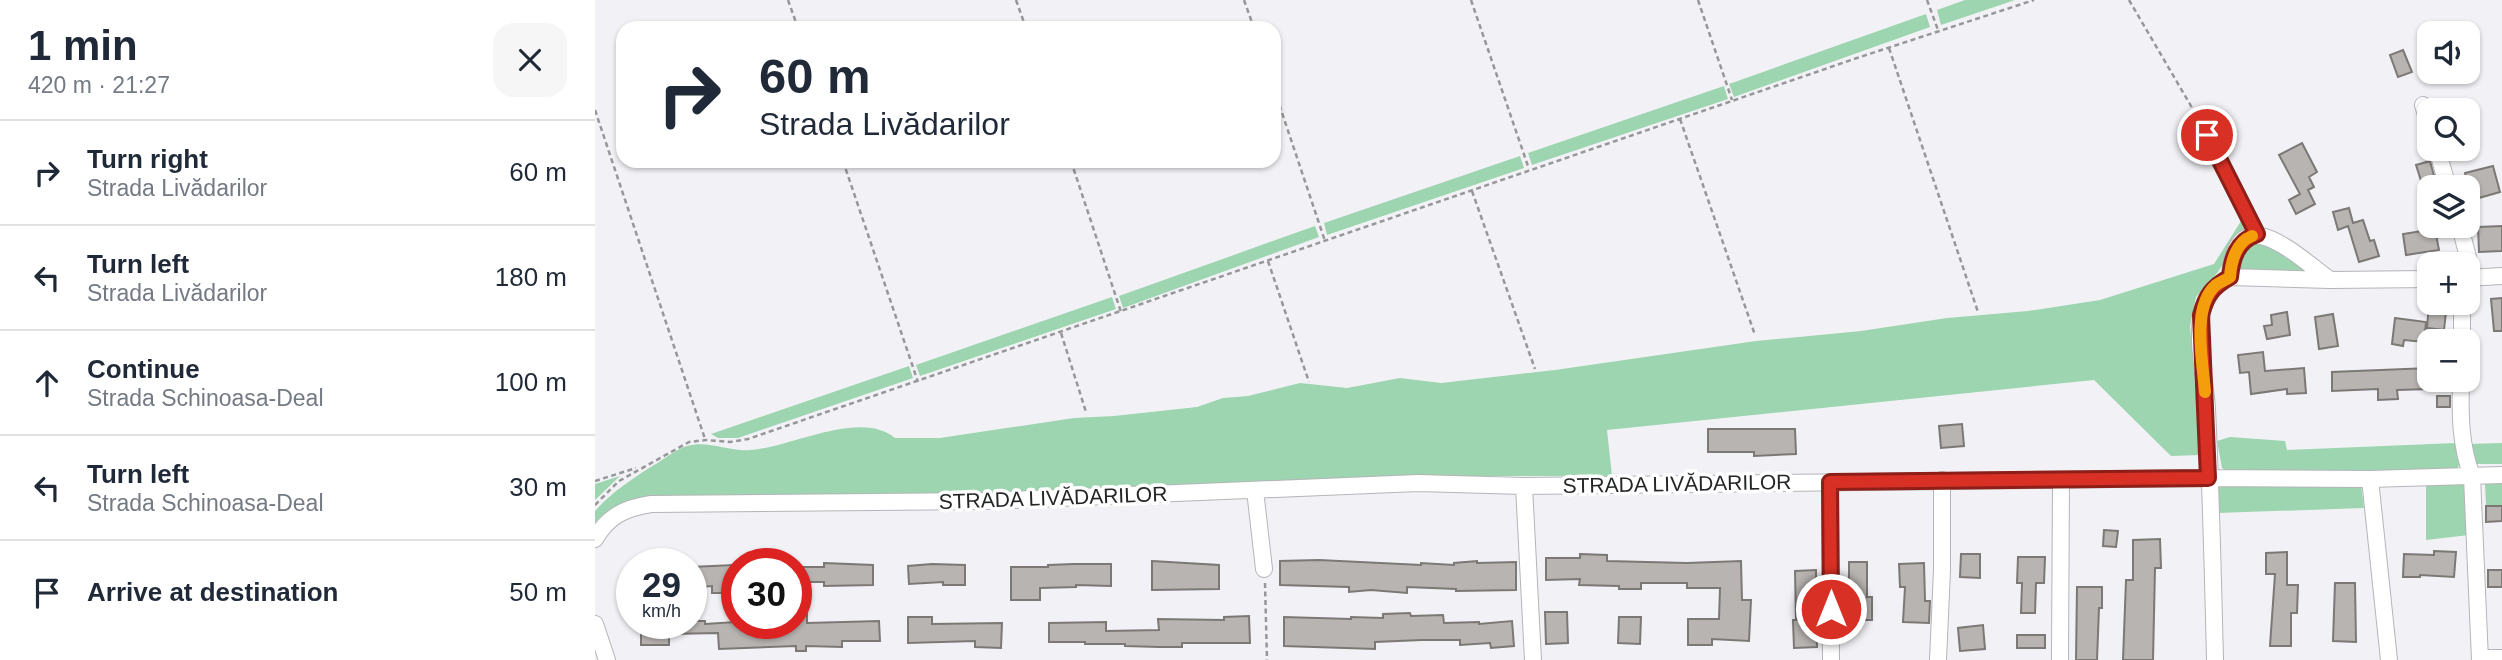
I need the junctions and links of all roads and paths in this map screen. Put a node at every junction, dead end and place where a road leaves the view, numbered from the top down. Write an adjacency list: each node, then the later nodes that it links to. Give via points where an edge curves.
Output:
1 (789, 0): 9 (path)
2 (1016, 0): 10 (path)
3 (1244, 0): 11 (path)
4 (1471, 0): 21 (path)
5 (1698, 0): 14 (path)
6 (1927, 0): 12 (path)
7 (2034, 0): 12 (path)
8 (2129, 0): 18 (path)
9 (796, 21)
10 (1024, 21)
11 (1252, 21)
12 (1938, 32): 13 (path)
13 (1889, 48): 14 (path); 32 (path)
14 (1732, 101): 17 (path)
15 (595, 110): 40 (path)
16 (1281, 110): 24 (path)
17 (1680, 119): 21 (path); 34 (path)
18 (2207, 135): 23 (street)
19 (845, 168): 36 (path)
20 (1073, 168): 31 (path)
21 (1529, 171): 22 (path)
22 (1472, 191): 24 (path); 35 (path)
23 (2257, 234): 27 (street, via 2241,244); 30 (street, via 2275,240)
24 (1325, 242): 25 (path)
25 (1268, 261): 31 (path); 37 (path)
26 (2502, 276): 28 (street)
27 (2230, 277): 30 (street); 44 (street, via 2209,293 2201,315)
28 (2480, 277)
29 (2417, 279): 30 (street)
30 (2330, 280)
31 (1121, 312): 33 (path)
32 (1979, 312)
33 (1061, 333): 36 (path); 39 (path)
34 (1755, 335)
35 (1535, 369)
36 (918, 382): 40 (path, via 748,439)
37 (1309, 382)
38 (2461, 392): 43 (street, via 2461,435)
39 (1086, 412)
40 (706, 440): 41 (path, via 689,442)
41 (643, 467): 47 (path); 52 (path, via 619,481)
42 (2502, 475): 43 (street, STRADA LIVĂDARILOR)
43 (2472, 476): 45 (street, STRADA LIVĂDARILOR); 57 (street)
44 (2208, 478): 45 (street, STRADA LIVĂDARILOR); 48 (street, STRADA LIVĂDARILOR); 64 (street)
45 (2370, 479): 65 (street)
46 (1942, 480): 48 (street, STRADA LIVĂDARILOR); 49 (street, STRADA LIVĂDARILOR); 62 (street)
47 (595, 481)
48 (2061, 481): 63 (street)
49 (1830, 482): 50 (street, STRADA LIVĂDARILOR); 61 (street)
50 (1524, 486): 51 (street, STRADA LIVĂDARILOR, via 1418,483); 60 (street)
51 (1255, 490): 53 (street, STRADA LIVĂDARILOR, via 985,501 651,504 624,510); 54 (street)
52 (595, 505)
53 (595, 539)
54 (1264, 569): 59 (path)
55 (595, 624): 58 (street)
56 (2502, 658): 57 (street)
57 (2480, 659)
58 (607, 660)
59 (1266, 660)
60 (1533, 660)
61 (1831, 660)
62 (1937, 660)
63 (2060, 660)
64 (2215, 660)
65 (2389, 660)

